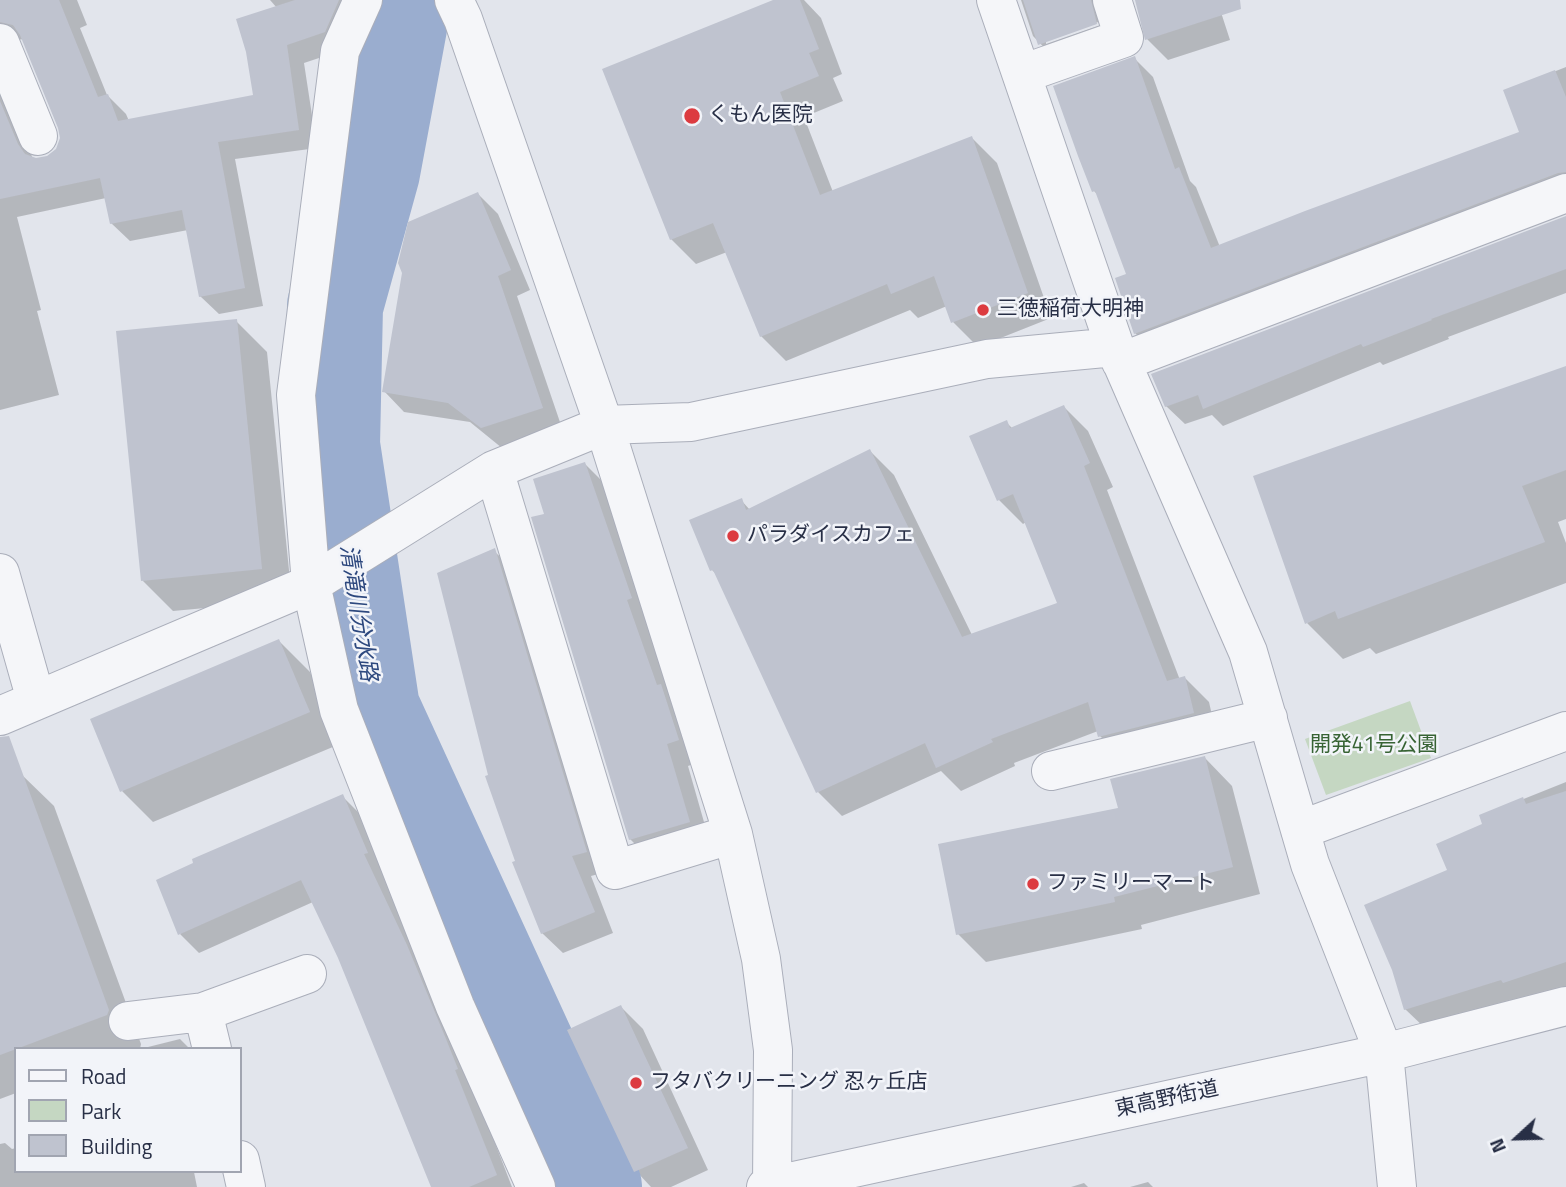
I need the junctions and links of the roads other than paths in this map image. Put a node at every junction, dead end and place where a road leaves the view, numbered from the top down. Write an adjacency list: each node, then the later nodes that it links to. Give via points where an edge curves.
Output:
1 (363, 0): 13 (street, via 340,51 296,395)
2 (996, 0): 6 (street)
3 (1112, 0): 6 (street, via 1125,38)
4 (470, 18): 10 (street)
5 (0, 43): 7 (street)
6 (1022, 74): 9 (street)
7 (37, 135)
8 (1566, 193): 9 (street)
9 (1118, 354): 10 (street, via 987,359 691,422); 16 (street, via 1248,652)
10 (604, 425): 11 (street); 20 (street)
11 (494, 470): 13 (street); 20 (street, via 615,870)
12 (0, 573): 14 (street)
13 (311, 584): 14 (street); 29 (street, via 339,710 455,1006)
14 (36, 700): 15 (street)
15 (0, 716)
16 (1268, 718): 18 (street); 19 (street)
17 (1566, 731): 19 (street)
18 (1051, 771)
19 (1300, 830): 26 (street)
20 (733, 834): 30 (street, via 761,959 773,1050)
21 (307, 974): 23 (street)
22 (1566, 1006): 26 (street, 東高野街道)
23 (203, 1012): 24 (street); 25 (street)
24 (128, 1021)
25 (212, 1047)
26 (1384, 1053): 30 (street, 東高野街道); 31 (street)
27 (242, 1169): 28 (street)
28 (246, 1187)
29 (536, 1187)
30 (770, 1187)
31 (1397, 1187)

